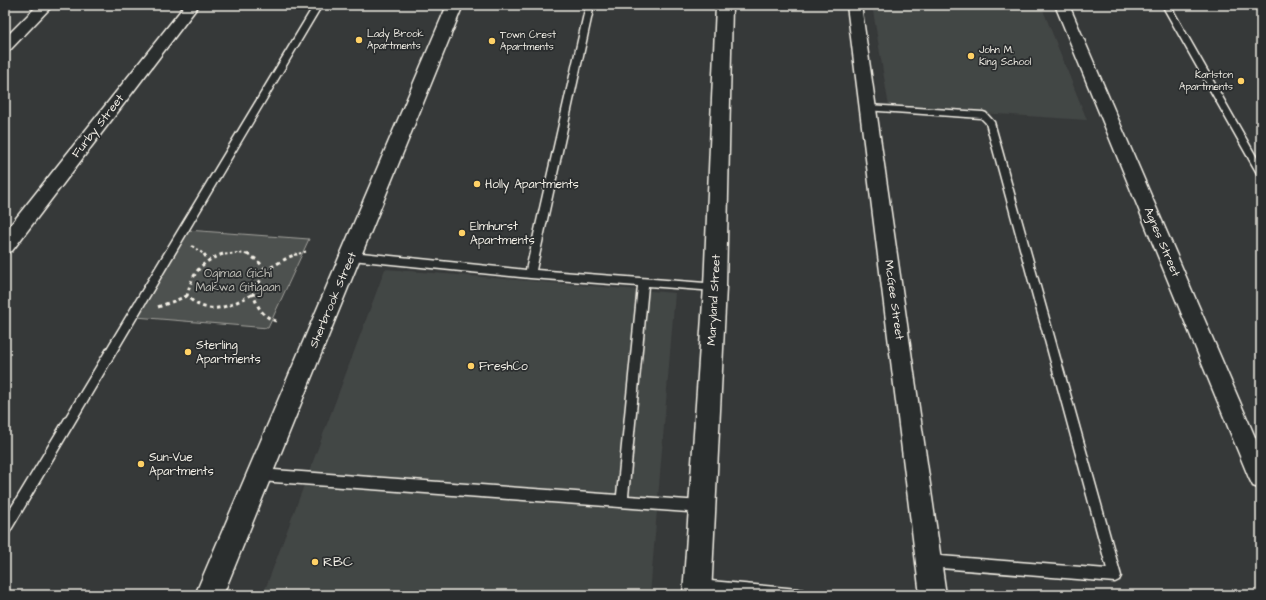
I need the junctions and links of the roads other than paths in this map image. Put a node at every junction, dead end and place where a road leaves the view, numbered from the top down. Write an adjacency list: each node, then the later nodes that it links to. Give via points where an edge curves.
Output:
1 (46, 5): 10 (street)
2 (192, 5): 13 (street, Furby Street)
3 (318, 5): 22 (lane)
4 (455, 5): 14 (main road, Sherbrook Street)
5 (590, 5): 15 (lane)
6 (724, 5): 17 (main road, Maryland Street)
7 (854, 5): 11 (street, McGee Street)
8 (1062, 5): 19 (street, Agnes Street)
9 (1166, 5): 12 (lane)
10 (5, 47)
11 (868, 108): 23 (street, McGee Street); 23 (lane, via 983,116 990,122 1115,576)
12 (1261, 174)
13 (5, 246)
14 (352, 256): 15 (lane); 18 (main road, Sherbrook Street)
15 (530, 274): 16 (lane)
16 (643, 282): 17 (lane); 20 (lane)
17 (715, 287): 21 (main road, Maryland Street)
18 (260, 475): 20 (lane); 25 (main road, Sherbrook Street)
19 (1261, 478)
20 (622, 501): 21 (lane)
21 (702, 507): 24 (main road, Maryland Street)
22 (5, 529)
23 (928, 561): 27 (street, McGee Street)
24 (697, 590): 26 (lane)
25 (209, 595)
26 (798, 595)
27 (933, 595)

